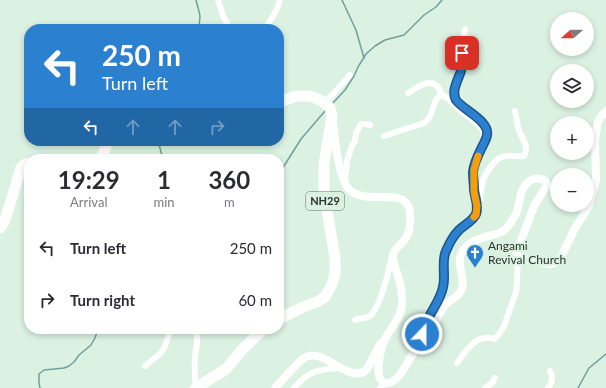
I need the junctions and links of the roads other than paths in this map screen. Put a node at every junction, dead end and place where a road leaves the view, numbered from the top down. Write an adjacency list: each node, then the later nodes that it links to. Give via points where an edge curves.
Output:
1 (218, 0): 3 (street)
2 (280, 0): 4 (street)
3 (228, 24)
4 (268, 24)
5 (465, 29): 16 (street, via 461,70 454,96 461,106 487,129 488,135)
6 (350, 75): 10 (street)
7 (408, 93): 8 (street, via 424,83 430,83 438,87)
8 (442, 96): 15 (street, via 438,97 428,120 424,123); 16 (street, via 446,96 481,128)
9 (284, 100): 10 (highway, via 296,96 310,96)
10 (325, 103): 13 (highway, via 330,108)
11 (515, 111): 19 (street, via 526,153 524,156 502,157 488,169 482,182)
12 (606, 111): 22 (main road, via 599,119 594,141 596,180 593,194 564,252 559,260 550,264 525,260)
13 (332, 116): 18 (main road, via 339,166); 23 (highway, NH29, via 324,164 324,192 335,258 335,274 326,297)
14 (370, 125): 18 (street, via 361,124 356,133 347,161)
15 (384, 136)
16 (485, 140): 19 (street, via 474,170)
17 (24, 164): 20 (highway)
18 (345, 183): 21 (main road, via 356,195 395,196 408,205 410,225 407,236)
19 (477, 211): 29 (street, via 474,218 459,230 445,252 443,288 429,316)
20 (0, 228)
21 (393, 255): 24 (street, via 374,312 365,319); 28 (main road, via 403,296 401,311)
22 (518, 256): 29 (main road, via 517,252 534,206 546,187 547,183 544,180 536,178 524,186 517,211 508,227 502,232 478,239 461,254 461,291 447,303); 30 (street, via 517,286 500,333 494,339 490,337 477,340)
23 (284, 316)
24 (355, 320)
25 (169, 334): 31 (street, via 161,352)
26 (198, 334): 36 (street)
27 (258, 334): 36 (highway, via 226,369)
28 (386, 338): 32 (main road, via 364,372 351,373); 35 (main road, via 379,360)
29 (419, 347): 35 (main road, via 396,380)
30 (457, 362)
31 (145, 366)
32 (342, 368): 37 (main road, via 318,356 311,356 302,360); 38 (street, via 316,371)
33 (550, 371): 40 (street, via 552,379)
34 (495, 378): 39 (street)
35 (382, 386)
36 (196, 388)
37 (276, 388)
38 (294, 388)
39 (485, 388)
40 (548, 388)

